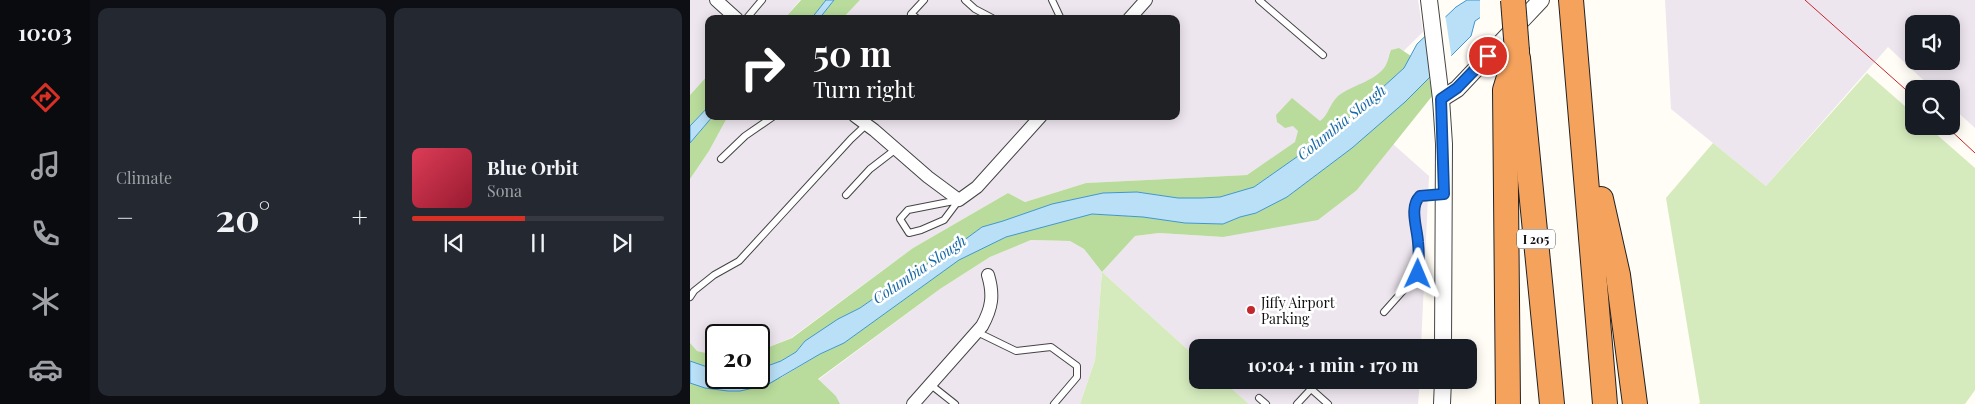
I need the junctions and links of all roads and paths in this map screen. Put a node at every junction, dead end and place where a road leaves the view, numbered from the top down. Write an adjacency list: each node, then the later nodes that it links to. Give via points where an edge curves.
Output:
1 (716, 0): 12 (street)
2 (762, 0): 13 (lane)
3 (924, 0): 14 (lane)
4 (965, 0): 15 (lane)
5 (1052, 0): 16 (lane)
6 (1259, 0): 18 (lane)
7 (1429, 0): 20 (street)
8 (1513, 0): 19 (highway, I 205, bridge)
9 (1541, 0): 20 (street, via 1457,88)
10 (1143, 1): 17 (street)
11 (1572, 9): 21 (highway)
12 (733, 15)
13 (749, 15)
14 (912, 15)
15 (986, 15)
16 (1059, 15)
17 (1132, 15)
18 (1323, 55)
19 (1514, 72): 47 (highway); 48 (highway, I 205)
20 (1441, 99): 28 (street)
21 (1581, 104): 49 (highway); 50 (highway, via 1618,275)
22 (768, 120): 27 (lane)
23 (861, 120): 25 (street)
24 (1037, 120): 30 (street, via 977,187)
25 (867, 124): 26 (street); 32 (lane, via 739,261 714,275)
26 (896, 149): 29 (lane, via 870,169); 30 (street)
27 (721, 159)
28 (1444, 194): 33 (lane, via 1420,196 1415,200 1418,274); 35 (street)
29 (846, 195)
30 (959, 200): 30 (lane, via 944,220 921,230 909,234 900,220 908,210)
31 (988, 275): 34 (street, via 993,298 990,313)
32 (690, 297)
33 (1384, 312)
34 (977, 332): 36 (street); 42 (lane, via 1016,351 1051,347 1077,366 1077,377)
35 (1443, 339)
36 (931, 384): 40 (street); 41 (lane)
37 (1311, 389): 44 (lane); 45 (lane)
38 (1443, 389): 46 (street)
39 (1260, 398): 43 (lane)
40 (913, 404)
41 (955, 404)
42 (1054, 404)
43 (1266, 404)
44 (1297, 404)
45 (1328, 404)
46 (1442, 404)
47 (1508, 404)
48 (1552, 404)
49 (1605, 404)
50 (1635, 404)

